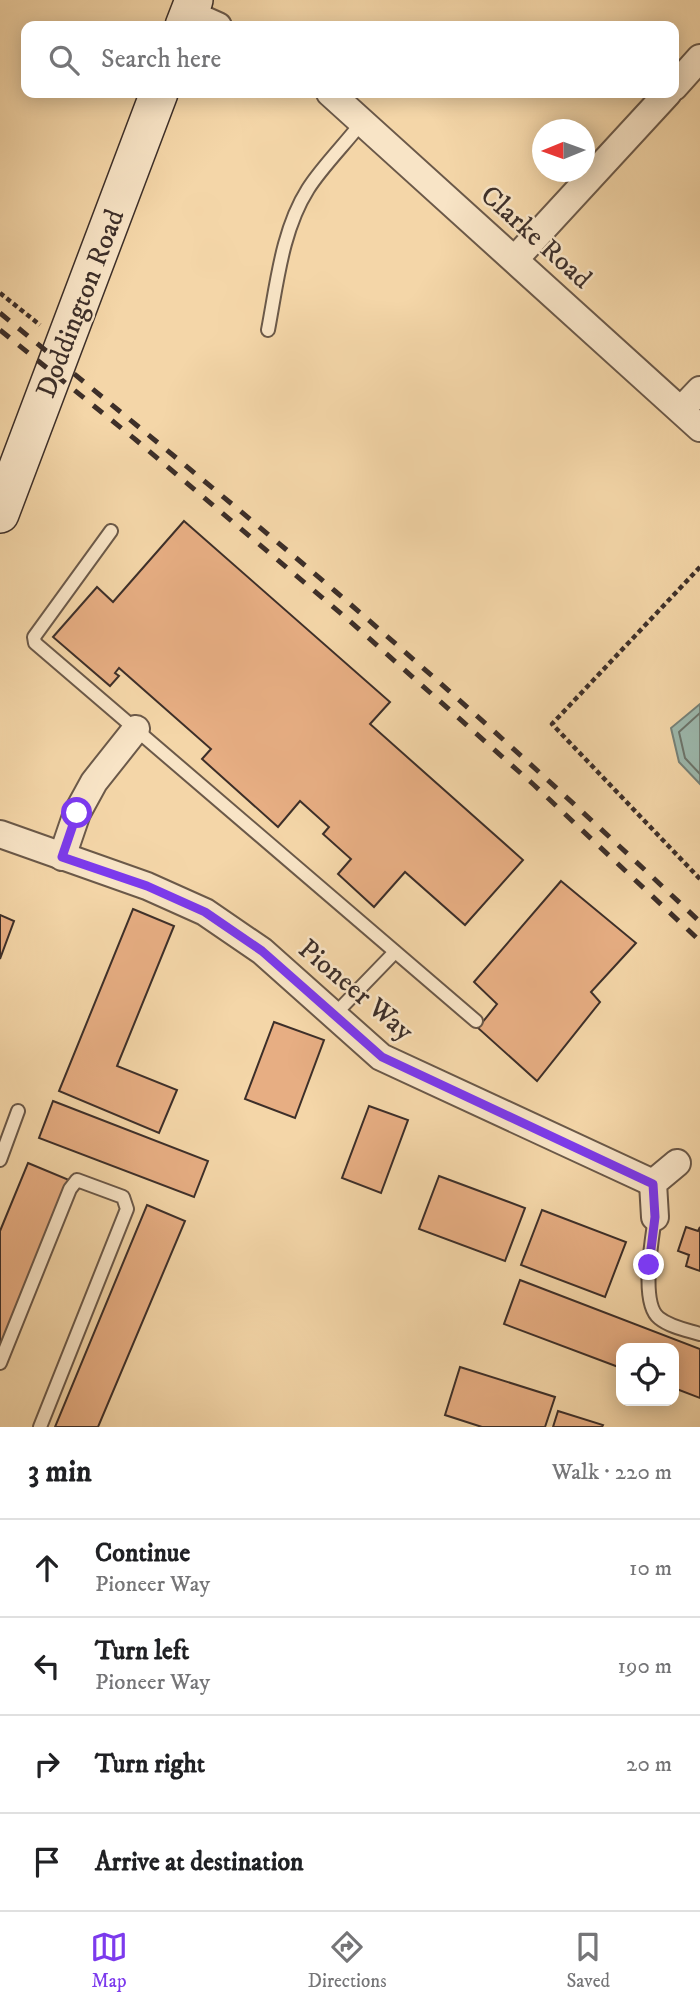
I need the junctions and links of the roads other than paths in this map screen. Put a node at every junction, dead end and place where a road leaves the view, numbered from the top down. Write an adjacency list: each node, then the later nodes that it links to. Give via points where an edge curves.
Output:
1 (700, 58): 2 (street)
2 (679, 81)
3 (157, 98): 12 (main road, Doddington Road)
4 (336, 98): 6 (street, Clarke Road)
5 (663, 98): 7 (street)
6 (362, 122): 7 (street, Clarke Road); 8 (lane, via 308,188 295,214)
7 (516, 259): 10 (street, Clarke Road)
8 (268, 330)
9 (700, 390): 10 (street)
10 (681, 410): 11 (street, Clarke Road)
11 (700, 428)
12 (0, 514)
13 (111, 531): 14 (lane, via 34,637 35,643)
14 (135, 729): 16 (street, via 94,782); 17 (lane)
15 (0, 834): 16 (street, Pioneer Way)
16 (62, 857): 18 (street, Pioneer Way, via 205,912 262,951)
17 (395, 952): 18 (lane); 19 (lane)
18 (335, 1014): 23 (street, Pioneer Way, via 382,1057)
19 (476, 1021)
20 (18, 1111): 21 (lane)
21 (0, 1160)
22 (677, 1163): 23 (street)
23 (653, 1184): 24 (street)
24 (655, 1217): 25 (lane, via 650,1307 661,1321)
25 (700, 1334)
26 (0, 1363): 27 (lane, via 70,1189 77,1180 123,1197 127,1209)
27 (40, 1427)

